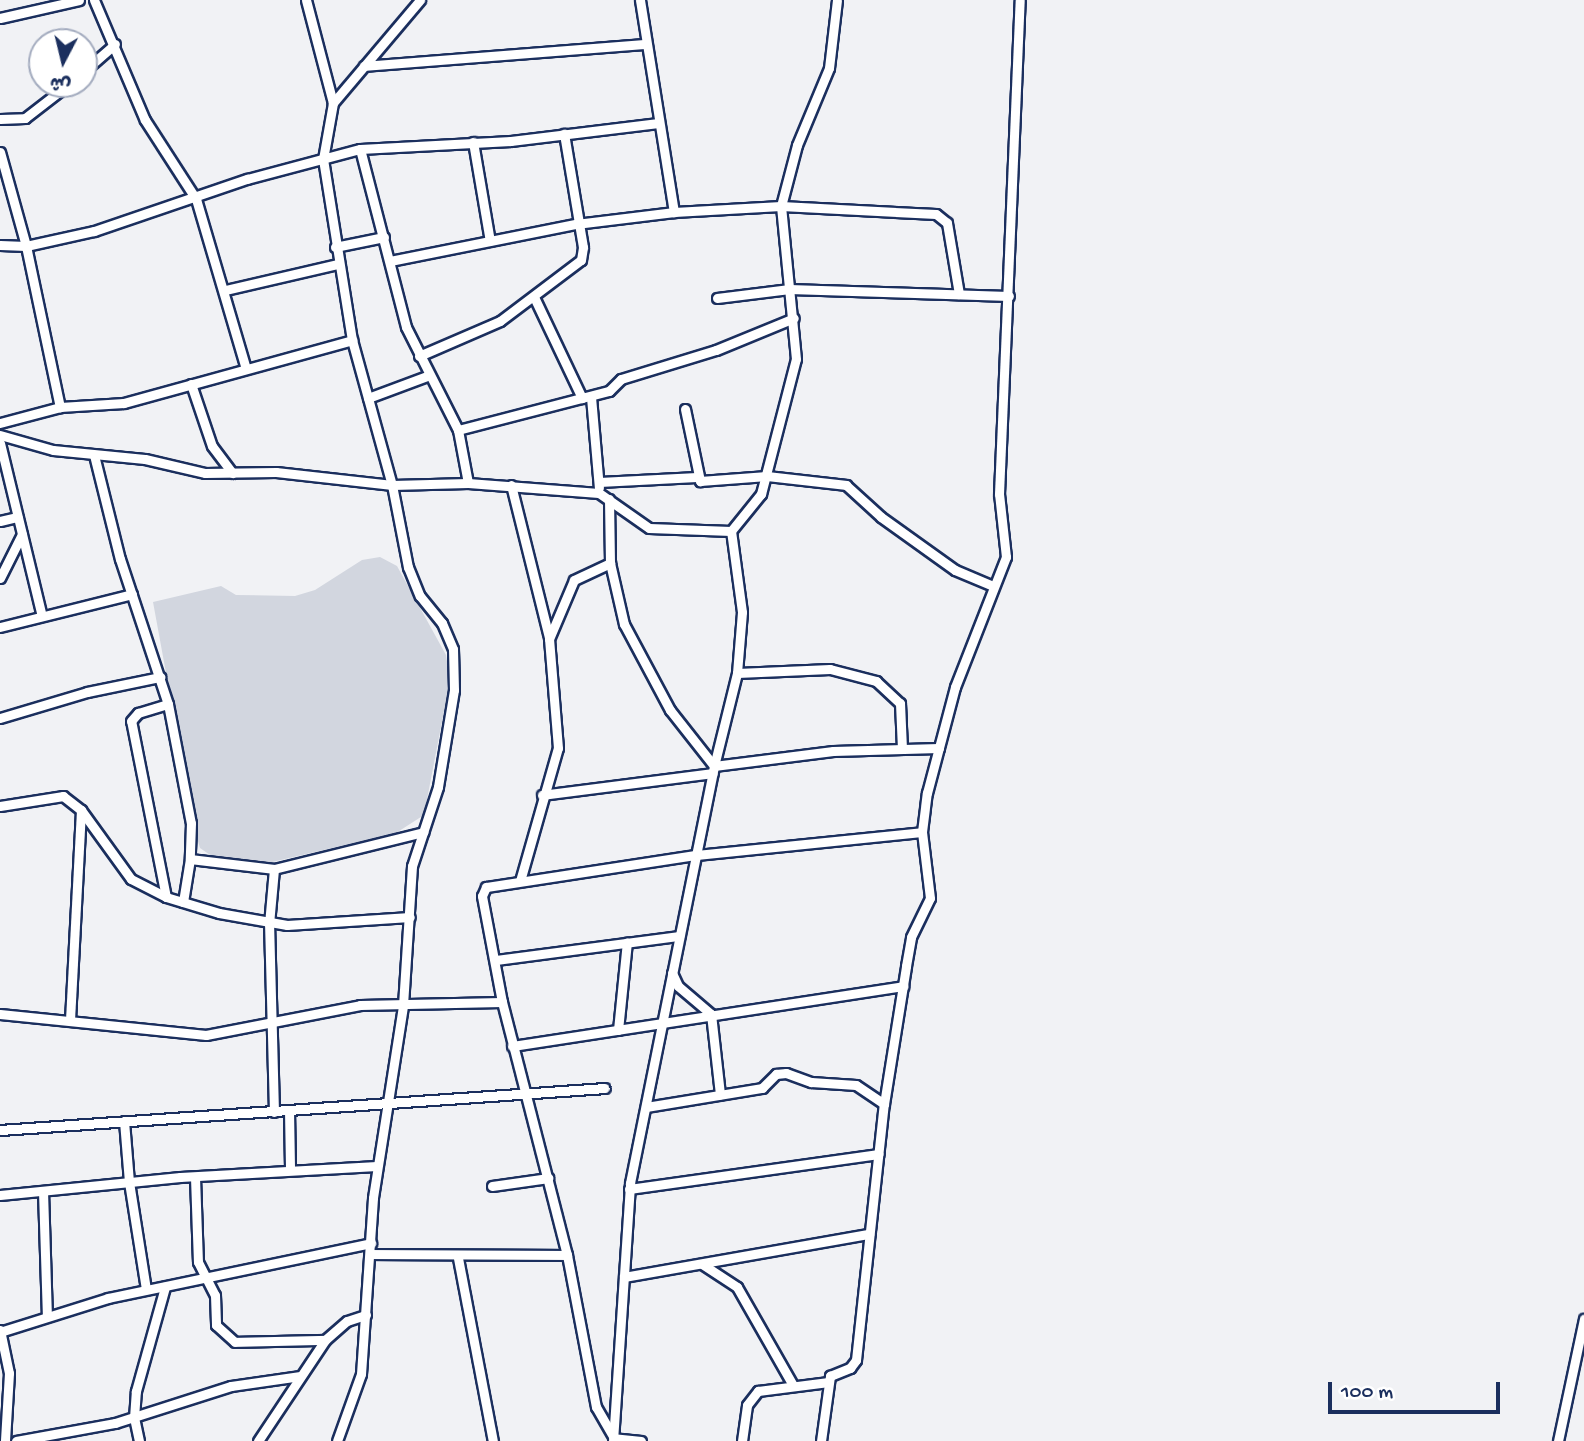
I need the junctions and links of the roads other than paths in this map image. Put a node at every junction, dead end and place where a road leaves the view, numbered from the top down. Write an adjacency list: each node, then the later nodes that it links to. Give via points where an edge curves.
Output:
1 (79, 0): 8 (street)
2 (94, 0): 9 (street)
3 (306, 0): 14 (street)
4 (420, 0): 12 (street)
5 (640, 0): 10 (street)
6 (837, 0): 23 (street, via 829,68 797,145)
7 (1020, 0): 36 (street)
8 (0, 18)
9 (115, 44): 11 (street); 22 (street, via 145,120)
10 (646, 44): 12 (street); 16 (street)
11 (98, 59)
12 (364, 66): 14 (street)
13 (51, 98): 15 (street, via 25,118)
14 (333, 103): 21 (street)
15 (0, 119)
16 (658, 123): 17 (street); 24 (street)
17 (564, 134): 18 (street); 25 (street)
18 (474, 142): 19 (street); 27 (street)
19 (360, 149): 21 (street); 26 (street)
20 (0, 152): 29 (street)
21 (323, 159): 22 (street); 30 (street)
22 (195, 199): 29 (street, via 132,221); 34 (street)
23 (781, 206): 24 (street); 33 (street); 35 (street, via 943,216)
24 (674, 212): 25 (street)
25 (576, 224): 27 (street); 37 (street, via 583,247 581,260)
26 (384, 237): 30 (street); 31 (street)
27 (490, 241): 31 (street)
28 (0, 245): 29 (street)
29 (26, 246): 47 (street)
30 (335, 247): 32 (street)
31 (390, 261): 41 (street, via 406,327)
32 (338, 264): 34 (street); 40 (street)
33 (789, 289): 35 (street); 38 (street); 39 (street)
34 (225, 290): 42 (street)
35 (959, 294): 36 (street)
36 (1009, 296): 69 (street, via 999,494 1006,557)
37 (534, 297): 41 (street, via 500,321); 45 (street)
38 (717, 298)
39 (794, 318): 45 (street, via 716,350 621,379 609,391); 55 (street, via 796,359)
40 (352, 340): 42 (street); 46 (street)
41 (419, 356): 43 (street)
42 (245, 366): 44 (street)
43 (427, 376): 46 (street); 50 (street)
44 (191, 384): 47 (street, via 124,403); 54 (street, via 212,446)
45 (587, 397): 50 (street); 57 (street)
46 (368, 398): 59 (street)
47 (60, 407): 49 (street)
48 (685, 409): 56 (street)
49 (0, 423)
50 (458, 430): 58 (street)
51 (0, 435): 53 (street)
52 (0, 443): 63 (street)
53 (94, 455): 54 (street); 70 (street)
54 (232, 473): 59 (street, via 302,474)
55 (768, 476): 56 (street, via 704,483); 65 (street, via 761,494); 69 (street, via 846,485 881,517 955,570)
56 (697, 477): 57 (street)
57 (599, 482): 61 (street)
58 (468, 483): 59 (street); 60 (street)
59 (392, 485): 84 (street, via 408,567 453,649 454,690 446,750)
60 (510, 485): 61 (street); 73 (street)
61 (599, 493): 62 (street)
62 (609, 499): 65 (street, via 649,528); 67 (street)
63 (18, 517): 64 (street); 66 (street)
64 (0, 521)
65 (731, 531): 74 (street, via 742,612)
66 (22, 534): 68 (street); 71 (street)
67 (610, 563): 73 (street, via 574,580); 80 (street, via 624,624 670,710)
68 (0, 578)
69 (993, 586): 78 (street, via 955,687)
70 (132, 594): 71 (street); 75 (street)
71 (42, 616): 72 (street)
72 (0, 627)
73 (549, 639): 81 (street, via 558,748)
74 (737, 673): 79 (street, via 830,669 876,681 900,703); 80 (street)
75 (160, 677): 76 (street); 77 (street, via 87,692)
76 (168, 704): 87 (street, via 191,822); 90 (street, via 138,713 131,722)
77 (0, 718)
78 (939, 748): 79 (street); 85 (street)
79 (902, 749): 80 (street, via 833,751)
80 (713, 769): 81 (street); 86 (street)
81 (542, 796): 89 (street)
82 (0, 806): 83 (street, via 63,796)
83 (81, 810): 90 (street, via 131,879); 104 (street)
84 (423, 832): 88 (street); 92 (street, via 412,866)
85 (922, 832): 86 (street); 98 (street, via 930,898 911,937)
86 (696, 855): 89 (street); 94 (street)
87 (190, 859): 88 (street); 91 (street)
88 (274, 869): 93 (street)
89 (520, 881): 96 (street, via 486,887 482,896)
90 (166, 897): 91 (street)
91 (183, 902): 93 (street)
92 (410, 917): 93 (street); 100 (street)
93 (269, 924): 103 (street)
94 (679, 936): 95 (street); 97 (street)
95 (627, 942): 96 (street); 106 (street)
96 (496, 960): 99 (street)
97 (672, 971): 102 (street, via 678,986); 105 (street)
98 (903, 986): 102 (street); 111 (street)
99 (502, 1002): 100 (street); 107 (street)
100 (403, 1006): 103 (street, via 360,1005); 112 (street)
101 (0, 1014): 104 (street)
102 (711, 1014): 105 (street); 110 (street)
103 (274, 1019): 104 (street, via 206,1035); 115 (street)
104 (71, 1020)
105 (662, 1024): 106 (street); 113 (street)
106 (618, 1030): 107 (street)
107 (512, 1046): 109 (street)
108 (605, 1088): 109 (street)
109 (525, 1094): 112 (street); 122 (street)
110 (720, 1094): 111 (street, via 762,1088 776,1074 786,1073 811,1082 856,1085); 113 (street)
111 (884, 1104): 118 (street)
112 (389, 1105): 114 (street); 119 (street)
113 (646, 1107): 125 (street)
114 (289, 1110): 115 (street); 120 (street)
115 (274, 1111): 116 (street)
116 (124, 1121): 117 (street); 123 (street)
117 (0, 1130)
118 (879, 1154): 125 (street); 128 (street)
119 (377, 1166): 120 (street); 129 (street)
120 (289, 1170): 121 (street)
121 (195, 1177): 123 (street); 135 (street, via 196,1248)
122 (548, 1178): 124 (street); 131 (street)
123 (129, 1182): 126 (street); 137 (street)
124 (492, 1186)
125 (629, 1189): 134 (street)
126 (43, 1191): 127 (street); 139 (street)
127 (0, 1195)
128 (869, 1234): 133 (street); 144 (street, via 856,1360)
129 (371, 1243): 130 (street); 135 (street)
130 (370, 1254): 132 (street); 138 (street)
131 (567, 1255): 132 (street); 147 (street, via 596,1407)
132 (458, 1258): 153 (street)
133 (702, 1264): 134 (street); 145 (street, via 737,1286)
134 (624, 1277): 147 (street)
135 (207, 1280): 136 (street); 142 (street, via 215,1295 213,1320 229,1340)
136 (165, 1287): 137 (street); 146 (street, via 136,1391)
137 (146, 1289): 139 (street)
138 (366, 1315): 142 (street, via 347,1321); 152 (street, via 359,1385)
139 (47, 1316): 141 (street)
140 (1584, 1318): 157 (street, via 1574,1384)
141 (0, 1331): 148 (street, via 9,1373)
142 (325, 1340): 143 (street)
143 (300, 1376): 146 (street, via 231,1387); 151 (street)
144 (828, 1382): 145 (street); 156 (street)
145 (793, 1385): 155 (street, via 751,1396)
146 (134, 1418): 149 (street); 150 (street)
147 (613, 1440): 154 (street)
148 (5, 1441)
149 (21, 1441)
150 (139, 1441)
151 (257, 1441)
152 (337, 1441)
153 (493, 1441)
154 (641, 1441)
155 (742, 1441)
156 (821, 1441)
157 (1558, 1441)

